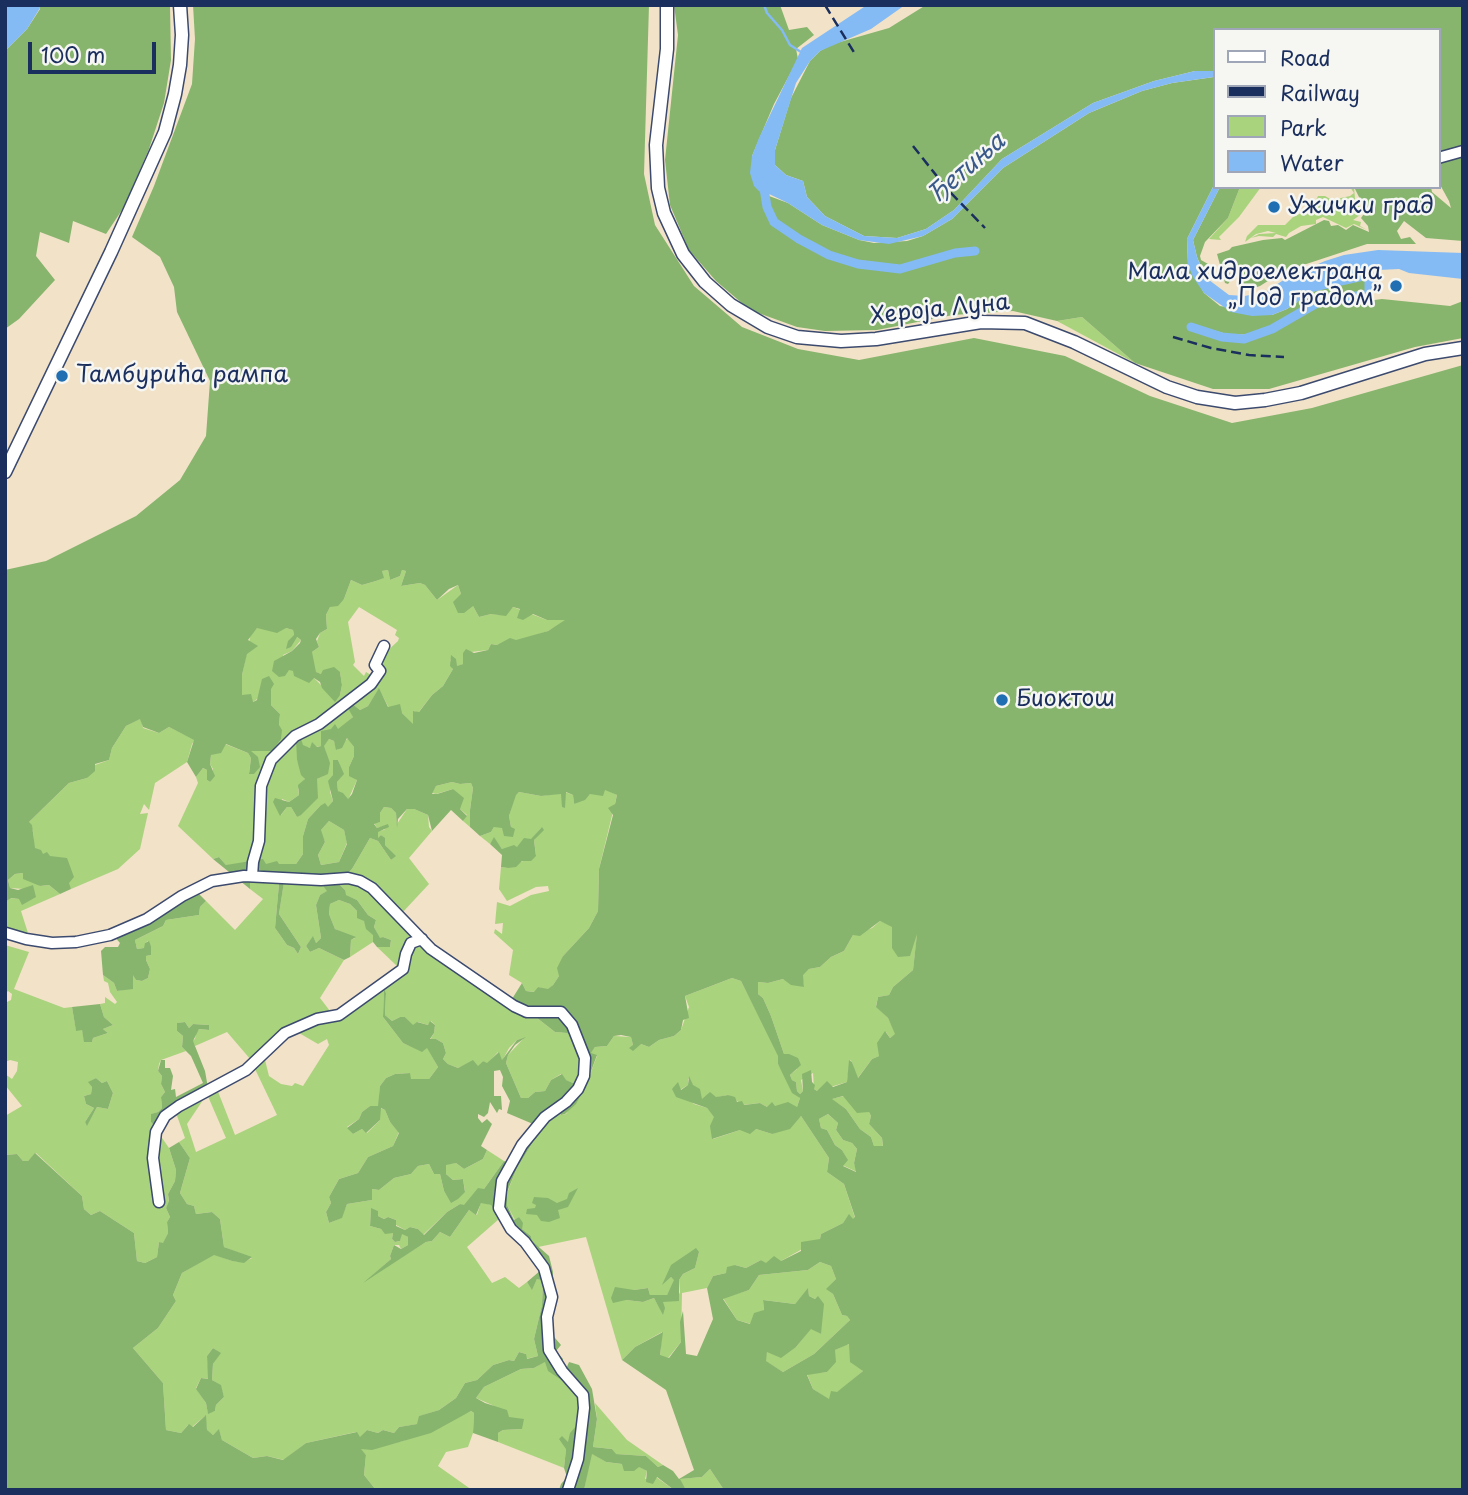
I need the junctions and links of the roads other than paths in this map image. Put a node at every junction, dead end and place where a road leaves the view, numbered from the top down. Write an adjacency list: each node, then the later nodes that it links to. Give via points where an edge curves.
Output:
1 (180, 5): 6 (main road, via 180,65 165,132)
2 (667, 5): 5 (main road, Хероја Луна, via 656,145 664,213 683,254 705,282 731,305 768,327 797,337 841,341 981,322 1025,323 1167,387 1235,402 1292,396 1425,354)
3 (1463, 151): 4 (street)
4 (1440, 157)
5 (1463, 348)
6 (5, 472)
7 (384, 646): 8 (street, via 375,665 380,671 371,684 319,724 295,736 271,760 261,786)
8 (252, 876): 9 (street, via 212,881 110,935 52,943); 10 (street, via 360,881)
9 (6, 933)
10 (422, 939): 11 (street, via 411,943 403,968 339,1015 285,1033 246,1070 165,1116 156,1132 153,1158); 12 (street, via 514,1006 527,1012 561,1012 572,1024 585,1058 578,1089 545,1117 502,1181 499,1208 544,1268 552,1297 547,1317 549,1350 583,1395 578,1460)
11 (159, 1202)
12 (568, 1490)

